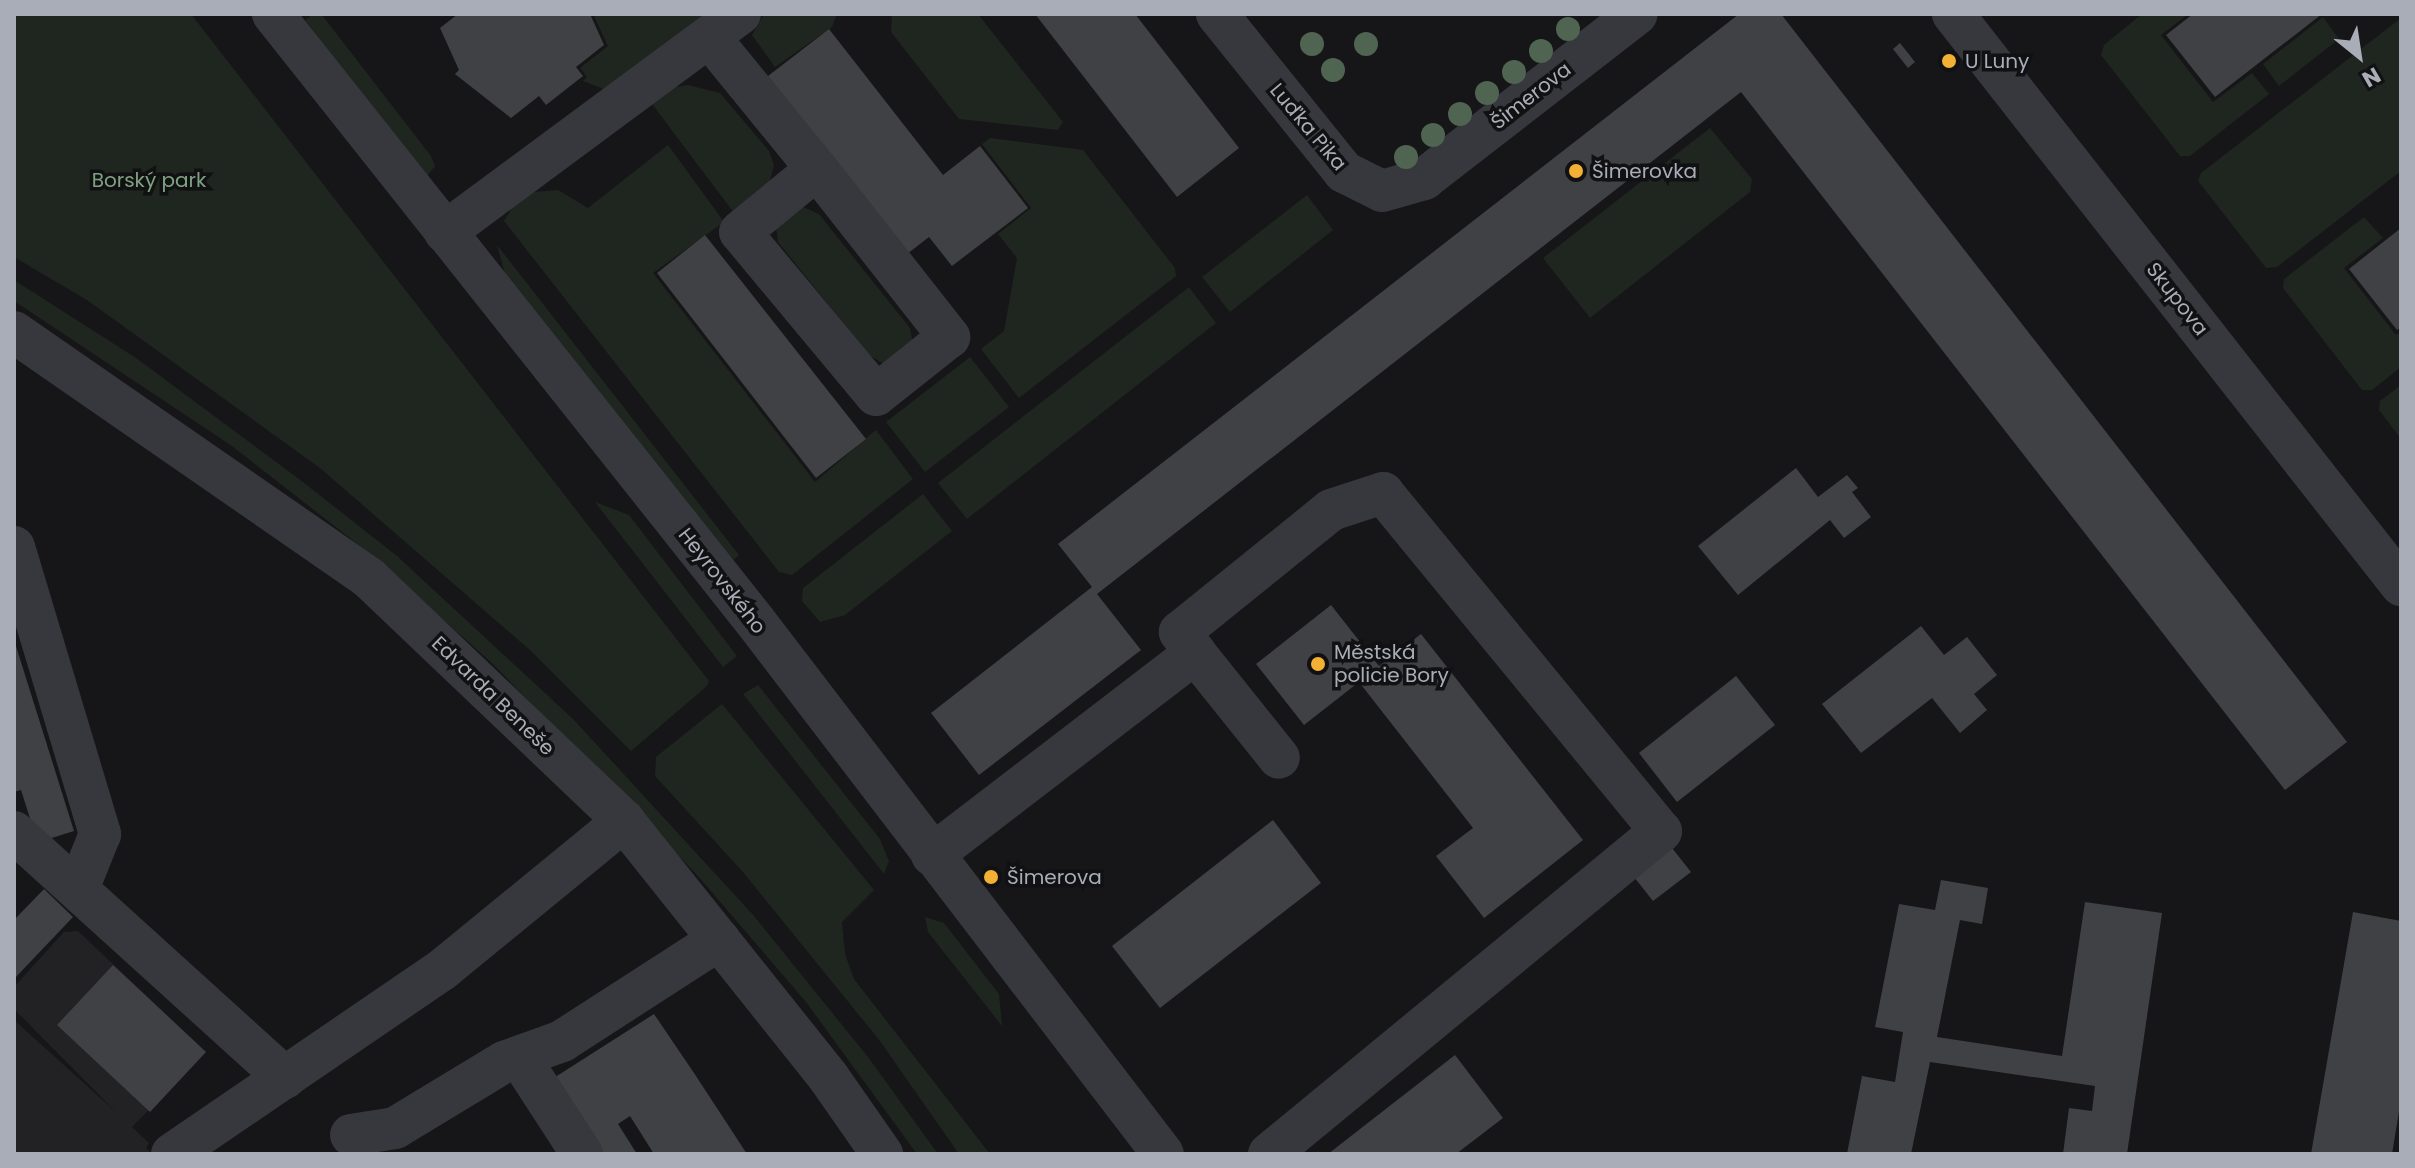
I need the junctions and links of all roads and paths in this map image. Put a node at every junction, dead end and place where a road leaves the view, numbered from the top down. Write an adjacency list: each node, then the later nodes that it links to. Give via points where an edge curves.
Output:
1 (273, 14): 8 (street, Heyrovského)
2 (1217, 14): 7 (street, Luďka Pika, via 1344,172 1382,191)
3 (1637, 14): 7 (street, Šimerova)
4 (1953, 14): 11 (street, Skupova)
5 (725, 26): 6 (street); 8 (street)
6 (817, 169): 6 (street, via 949,337 876,395 740,232)
7 (1424, 179)
8 (445, 232): 15 (street, Heyrovského, via 755,621)
9 (14, 332): 14 (street, Edvarda Beneše, via 369,578)
10 (14, 547): 17 (street, via 100,834)
11 (2401, 585)
12 (1195, 653): 13 (street); 15 (street); 26 (street, via 1180,632 1331,510 1383,493 1661,831)
13 (1279, 758)
14 (624, 821): 18 (street, Edvarda Beneše); 20 (street, via 443,969)
15 (932, 855): 25 (street, Heyrovského)
16 (22, 856): 17 (street)
17 (78, 889): 20 (street)
18 (719, 940): 19 (street, via 562,1041); 24 (street, Edvarda Beneše)
19 (519, 1057): 21 (street, via 395,1128); 23 (street)
20 (285, 1078): 22 (street)
21 (351, 1135)
22 (172, 1154)
23 (582, 1154)
24 (882, 1154)
25 (1163, 1154)
26 (1269, 1154)

